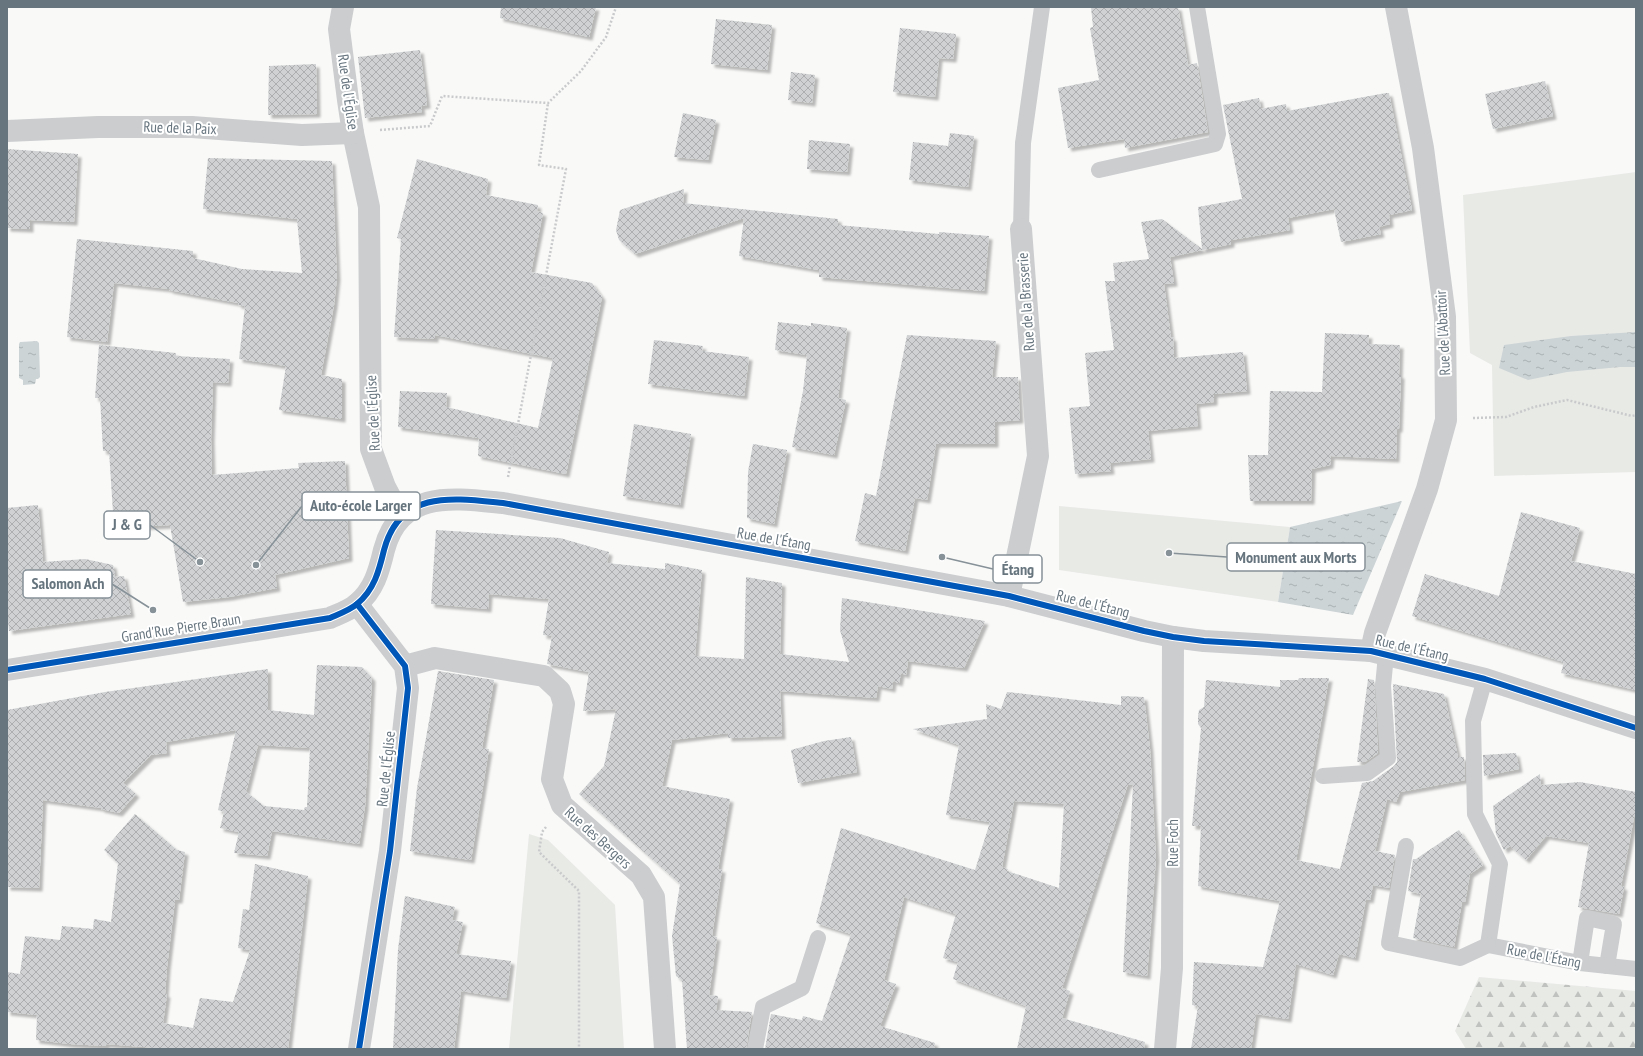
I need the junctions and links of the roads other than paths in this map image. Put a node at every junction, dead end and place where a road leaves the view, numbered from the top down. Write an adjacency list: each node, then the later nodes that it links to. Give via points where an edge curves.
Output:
1 (343, 7): 6 (street, Rue de l'Église, via 339,29)
2 (1042, 7): 8 (lane, Rue de la Brasserie, via 1022,143)
3 (1197, 7): 7 (lane, via 1218,134 1215,144)
4 (1396, 7): 13 (street, Rue de l'Abattoir, via 1423,148 1445,317 1446,420 1427,489 1375,632)
5 (7, 131): 6 (street, Rue de la Paix, via 98,127 192,127 302,135)
6 (353, 133): 9 (street, Rue de l'Église, via 369,207 371,449 385,487)
7 (1098, 170)
8 (1021, 229): 10 (street, Rue de la Brasserie, via 1038,456)
9 (401, 517): 10 (street, Rue de l'Étang, via 421,504 454,498 503,503); 11 (street, via 392,530 379,573 371,589)
10 (1009, 596): 12 (street, Rue de l'Étang)
11 (357, 604): 14 (street, Rue de l'Église); 15 (street, Grand'Rue Pierre Braun, via 330,618)
12 (1173, 637): 13 (street, Rue de l'Étang); 28 (street, Rue Foch, via 1172,968)
13 (1378, 653): 16 (street, Rue de l'Étang); 18 (lane, via 1388,758 1367,773)
14 (404, 666): 25 (street, Rue de l'Église, via 408,688 390,851); 26 (street, Rue des Bergers, via 435,658 544,676 560,691 564,704 552,779 562,805 641,875 654,897)
15 (7, 670)
16 (1485, 679): 17 (street, Rue de l'Étang); 21 (lane, Rue de l'Étang, via 1473,722 1475,814 1500,864)
17 (1636, 728)
18 (1323, 776)
19 (1406, 846): 21 (lane, via 1389,943 1460,958)
20 (818, 938): 27 (lane, via 802,988 763,1007)
21 (1488, 945): 22 (lane, Rue de l'Étang)
22 (1580, 964): 23 (lane, Rue de l'Étang); 23 (lane, via 1587,918 1614,924)
23 (1606, 966): 24 (lane, Rue de l'Étang)
24 (1636, 969)
25 (359, 1049)
26 (665, 1049)
27 (755, 1049)
28 (1165, 1049)

